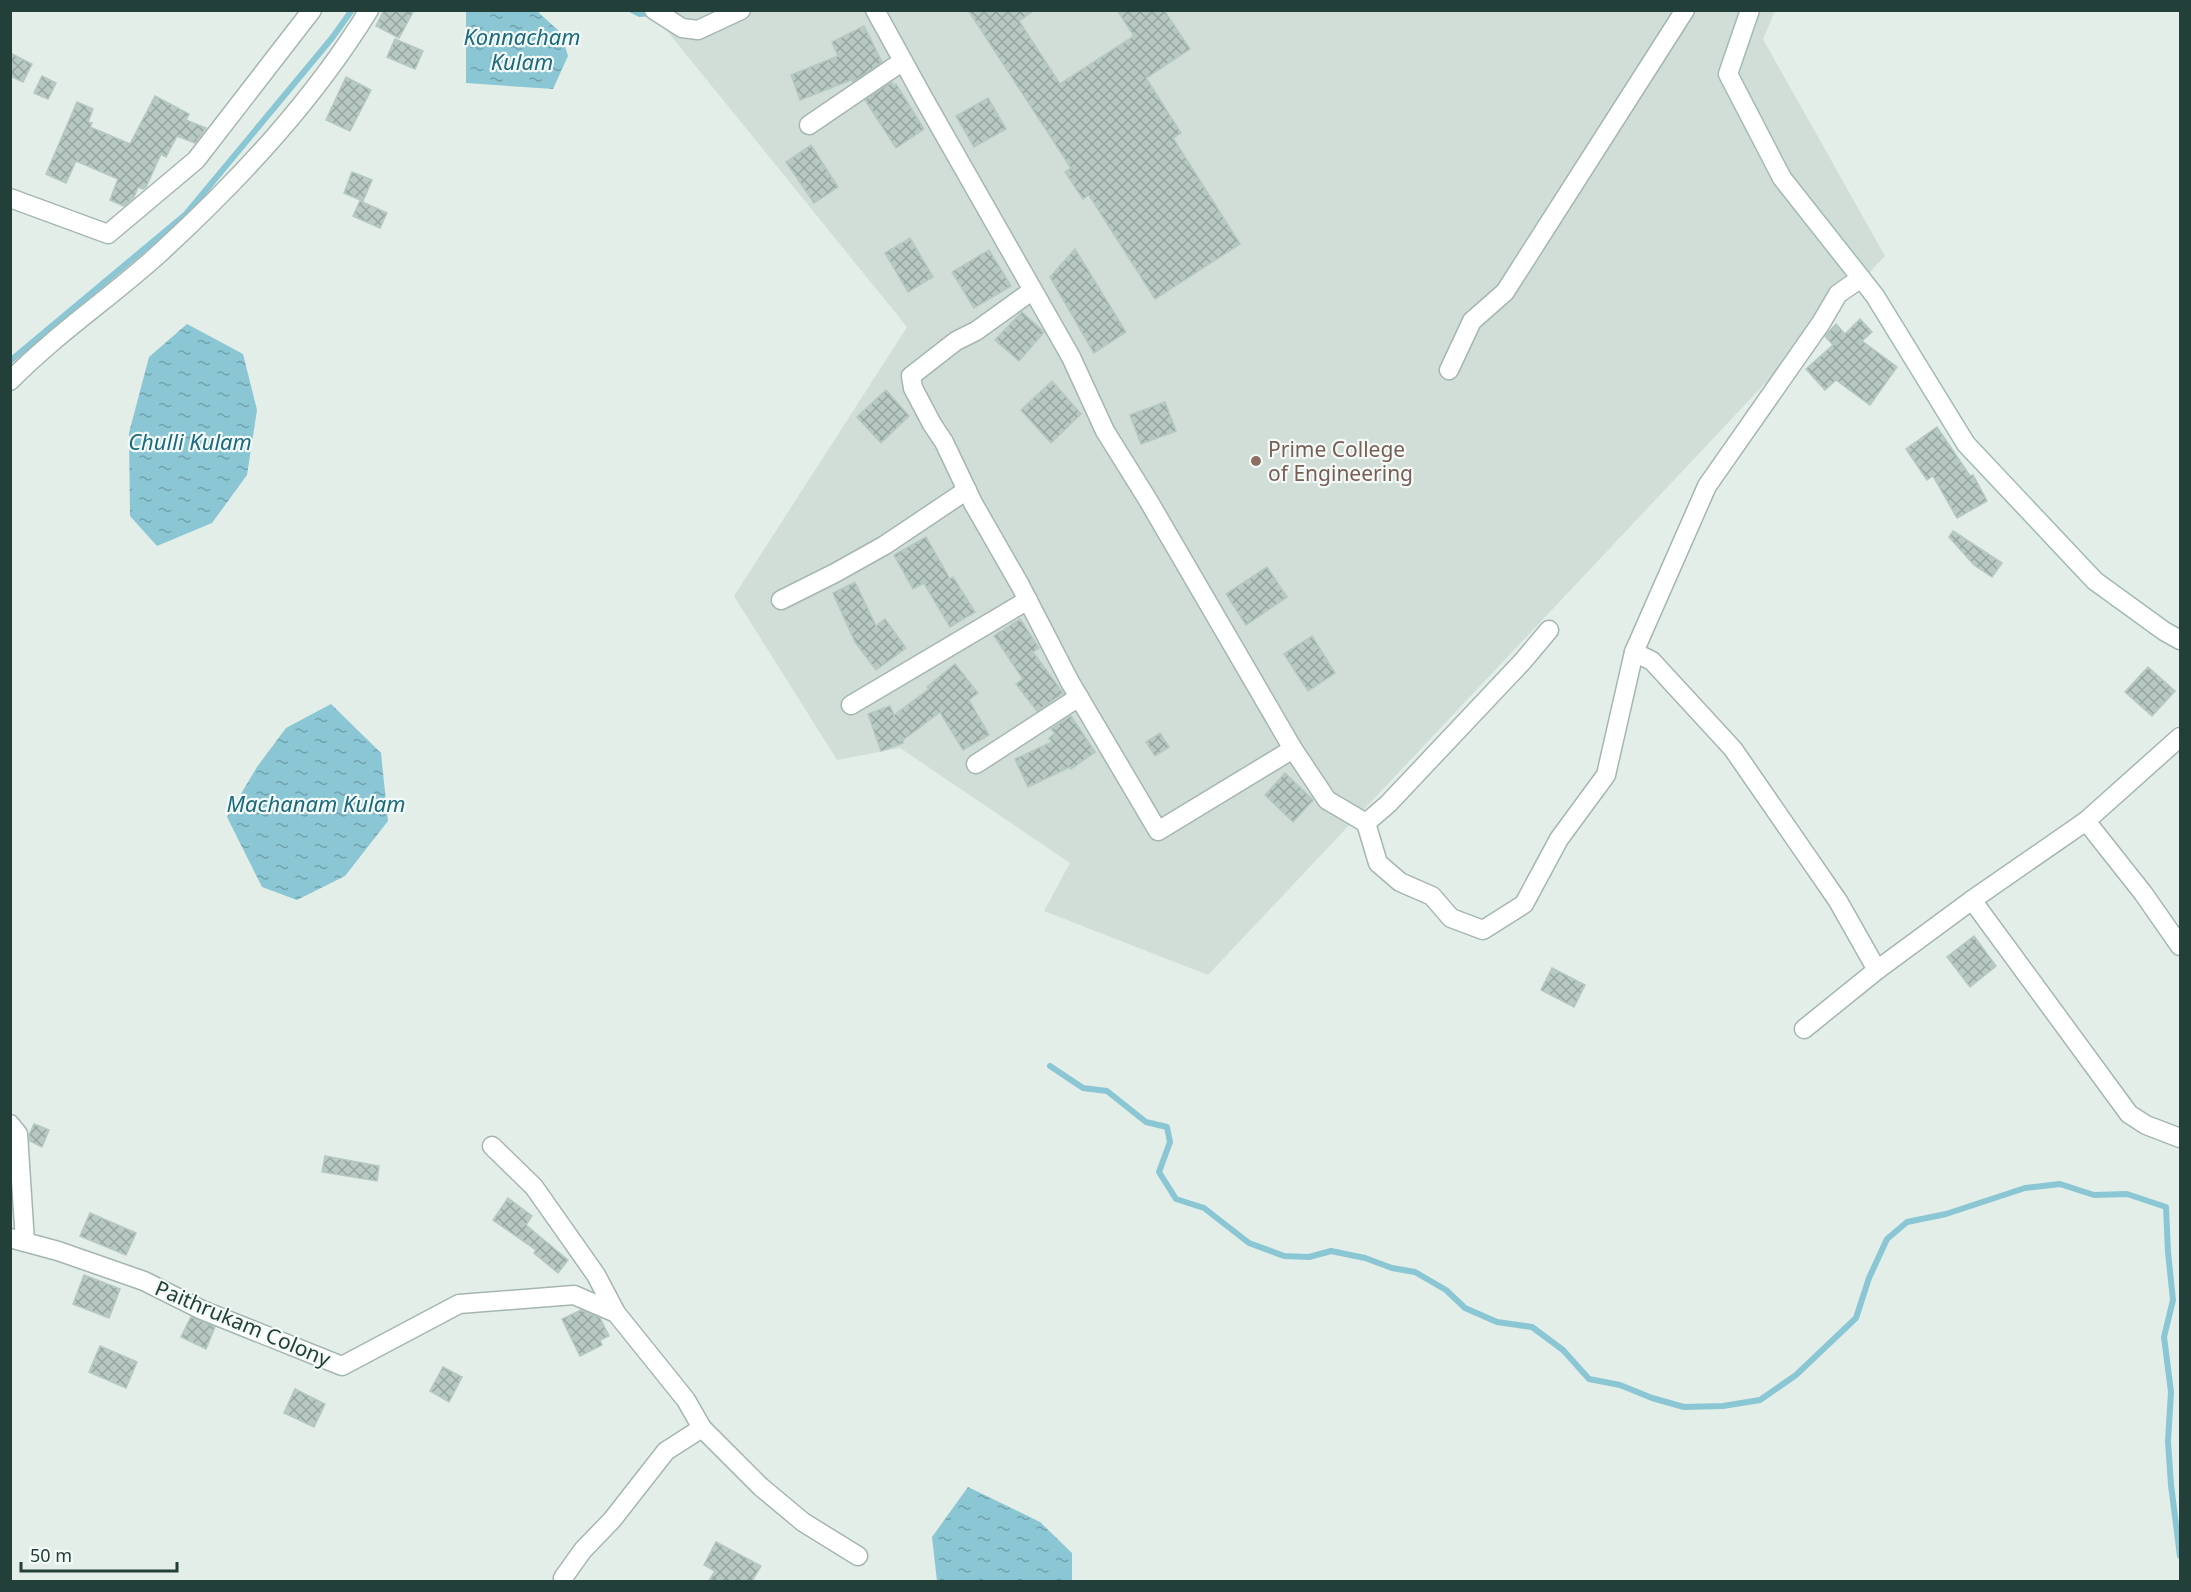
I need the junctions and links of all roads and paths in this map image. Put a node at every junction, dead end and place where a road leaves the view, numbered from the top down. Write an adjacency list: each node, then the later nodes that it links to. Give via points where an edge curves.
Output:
1 (312, 10): 10 (street, via 196,160 108,234)
2 (369, 10): 14 (street, via 328,72 250,164 162,252)
3 (741, 10): 7 (street, via 698,30 682,28)
4 (875, 10): 8 (street)
5 (1685, 10): 13 (street, via 1505,292 1472,321)
6 (1750, 10): 11 (street, via 1728,74 1782,178)
7 (661, 14)
8 (903, 61): 9 (street); 12 (street)
9 (809, 125)
10 (10, 198)
11 (1861, 278): 19 (street, via 1966,444 2095,581); 20 (street, via 1838,294 1707,486)
12 (1033, 290): 15 (street, via 911,376 913,388); 24 (street, via 1071,357 1104,431)
13 (1449, 370)
14 (10, 381)
15 (967, 490): 16 (street, via 885,545); 17 (street)
16 (781, 600)
17 (1028, 600): 21 (street); 22 (street)
18 (1549, 630): 27 (street)
19 (2181, 640)
20 (1634, 652): 27 (street, via 1606,775 1559,839 1524,904 1483,930 1451,918 1432,896 1400,882 1378,862); 30 (street, via 1652,661 1733,749 1838,901)
21 (1078, 697): 24 (street, via 1158,831); 25 (street)
22 (851, 705)
23 (2181, 737): 26 (street)
24 (1293, 749): 27 (street, via 1327,800)
25 (976, 764)
26 (2086, 820): 28 (street); 29 (street)
27 (1366, 823)
28 (1972, 900): 30 (street); 33 (street, via 2129,1114)
29 (2181, 946)
30 (1876, 970): 31 (street)
31 (1804, 1029)
32 (10, 1124): 35 (street, via 18,1134)
33 (2181, 1138)
34 (492, 1146): 36 (street, via 534,1187)
35 (18, 1240): 37 (street, Paithrukam Colony, via 144,1281 202,1310 342,1365 459,1304)
36 (596, 1275): 37 (street); 38 (street)
37 (574, 1295): 38 (street, Paithrukam Colony)
38 (616, 1313): 39 (street, Paithrukam Colony, via 686,1400)
39 (702, 1428): 40 (street, Paithrukam Colony, via 803,1522); 41 (street, via 666,1452)
40 (858, 1556)
41 (564, 1578)

